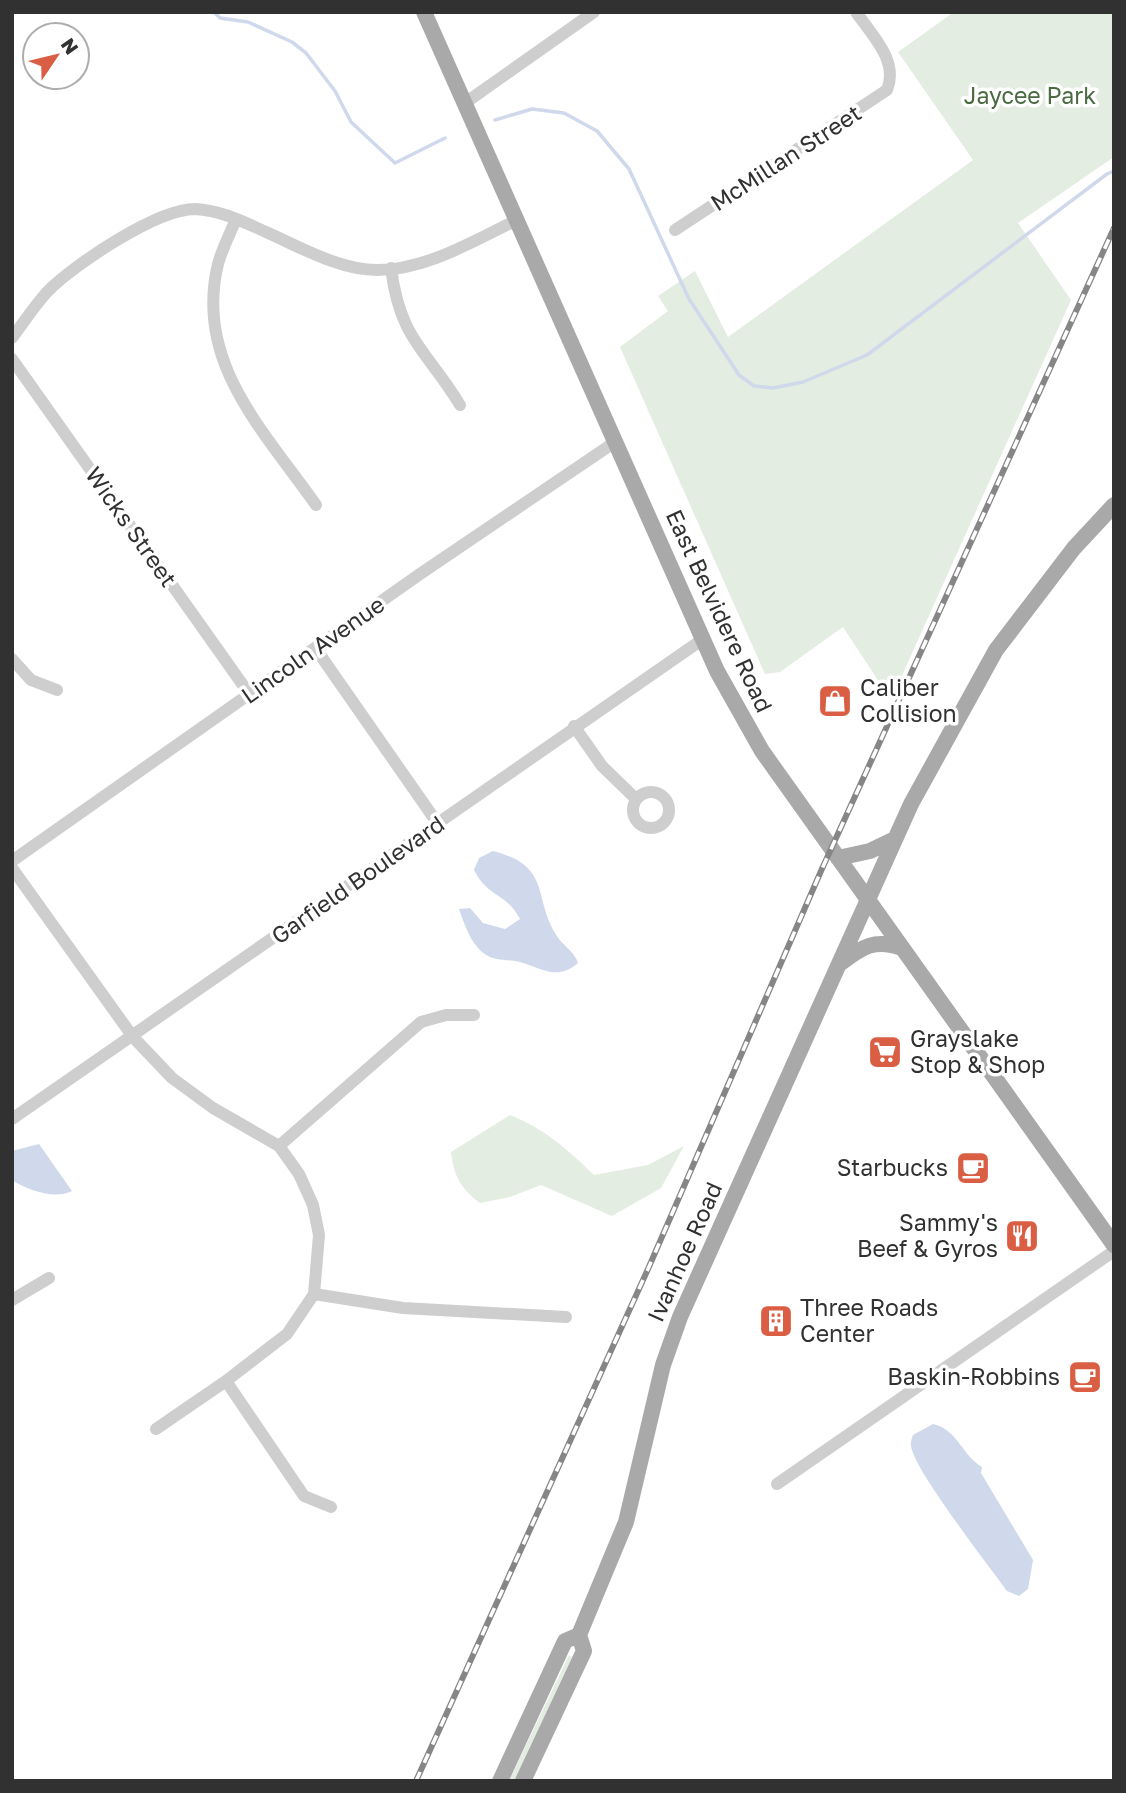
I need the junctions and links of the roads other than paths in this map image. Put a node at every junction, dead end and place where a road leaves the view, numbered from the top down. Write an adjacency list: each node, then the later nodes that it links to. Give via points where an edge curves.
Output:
1 (424, 12): 4 (main road, East Belvidere Road)
2 (594, 12): 4 (street)
3 (856, 12): 7 (street, McMillan Street, via 886,55 891,79 887,90)
4 (465, 103): 6 (main road, East Belvidere Road)
5 (236, 219): 8 (street, via 350,265); 9 (street, via 195,209 152,219 48,291); 13 (street, via 218,262 214,286 217,347 235,389)
6 (517, 220): 8 (street, via 453,250); 12 (main road, East Belvidere Road)
7 (675, 230)
8 (391, 268): 11 (street, via 394,293 410,337)
9 (12, 338)
10 (12, 359): 19 (street, Wicks Street)
11 (460, 405)
12 (615, 442): 15 (main road, East Belvidere Road); 16 (street, Lincoln Avenue)
13 (316, 505)
14 (1114, 505): 23 (main road, Ivanhoe Road, via 1074,548 996,650)
15 (703, 639): 20 (street, Garfield Boulevard); 24 (main road, East Belvidere Road, via 762,751)
16 (316, 649): 19 (street, Lincoln Avenue); 22 (street)
17 (12, 659): 18 (street, via 31,680)
18 (57, 690)
19 (250, 695): 25 (street, Lincoln Avenue)
20 (574, 726): 21 (street, via 602,766); 22 (street, Garfield Boulevard)
21 (636, 799)
22 (438, 824): 31 (street, Garfield Boulevard)
23 (895, 839): 24 (main road); 27 (main road, Ivanhoe Road)
24 (838, 858): 27 (main road, East Belvidere Road)
25 (12, 861)
26 (12, 868): 31 (street)
27 (868, 900): 28 (main road, East Belvidere Road); 29 (main road, Ivanhoe Road)
28 (902, 948): 29 (main road, via 876,942); 34 (main road, East Belvidere Road)
29 (839, 965): 44 (main road, Ivanhoe Road, via 676,1326 626,1522)
30 (474, 1014): 33 (street, via 421,1022)
31 (134, 1037): 32 (street, Garfield Boulevard); 33 (street, via 172,1079)
32 (12, 1119)
33 (279, 1146): 37 (street, via 313,1205 319,1235)
34 (1114, 1245)
35 (1114, 1251): 42 (street)
36 (49, 1278): 38 (street)
37 (314, 1294): 39 (street, via 403,1308); 40 (street, via 287,1334)
38 (12, 1300)
39 (566, 1317)
40 (226, 1381): 41 (street); 43 (street, via 304,1496)
41 (156, 1430)
42 (777, 1483)
43 (331, 1507)
44 (579, 1635): 45 (main road, via 565,1641); 46 (main road, via 583,1651)
45 (500, 1781)
46 (523, 1781)

